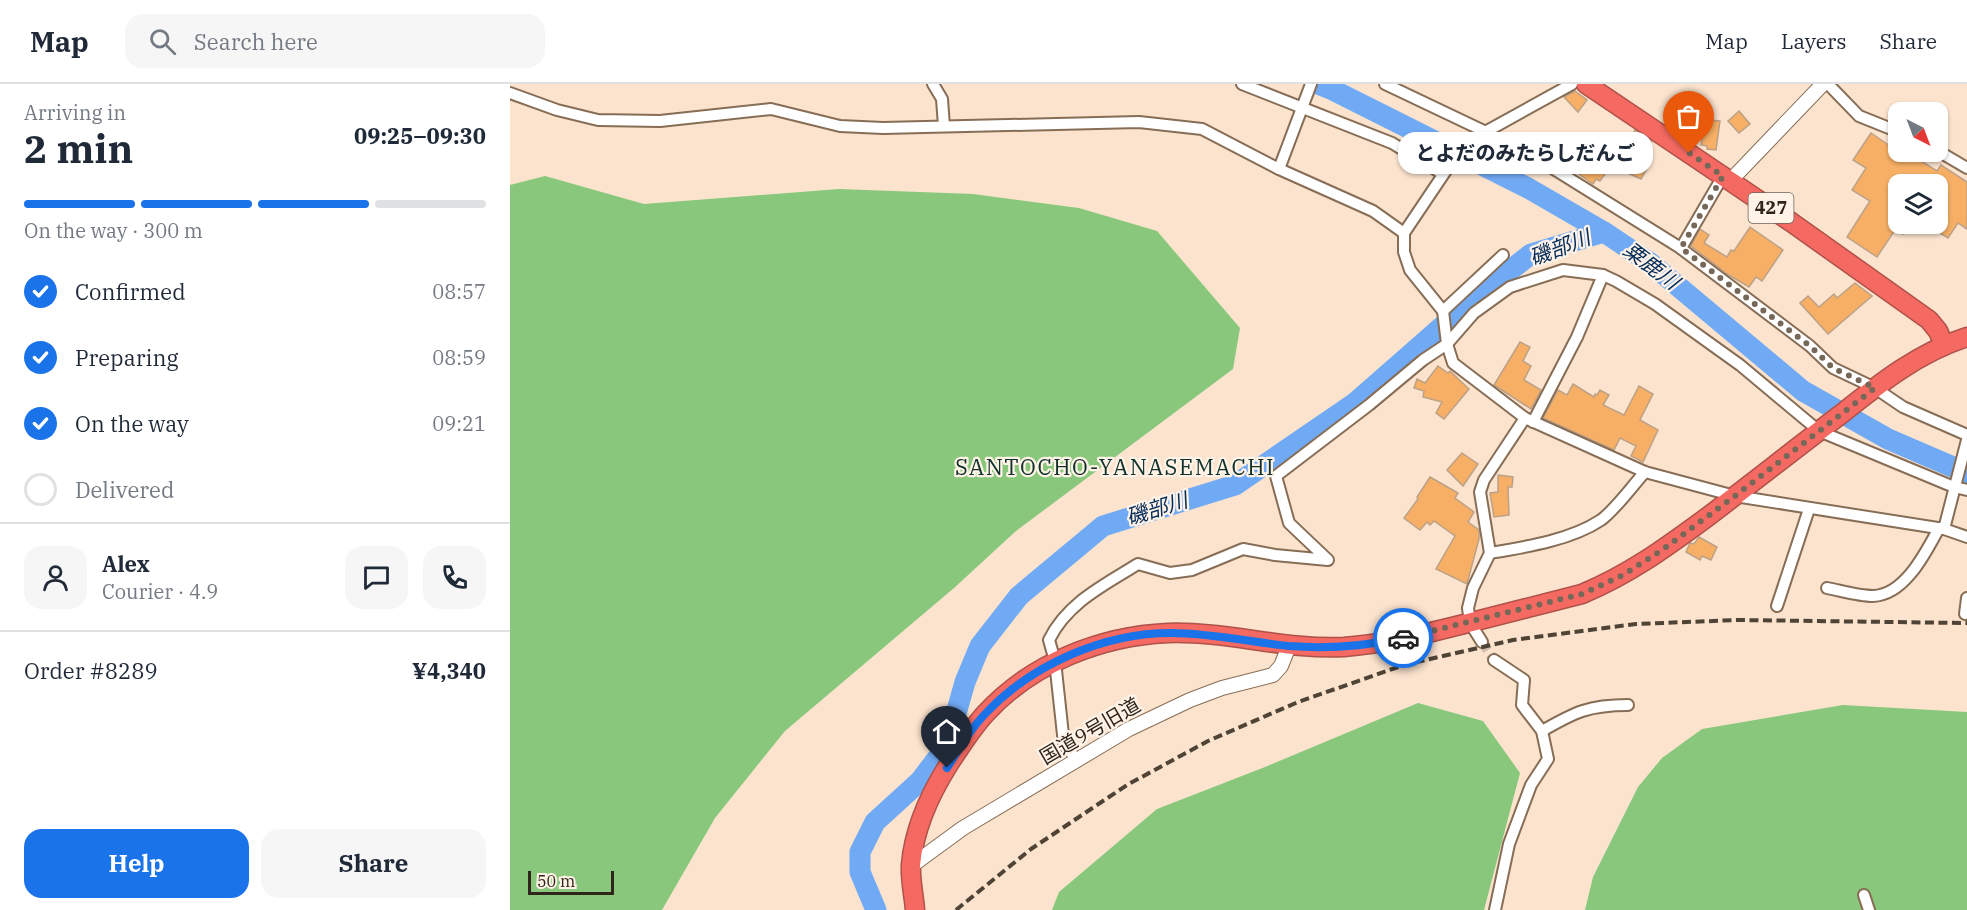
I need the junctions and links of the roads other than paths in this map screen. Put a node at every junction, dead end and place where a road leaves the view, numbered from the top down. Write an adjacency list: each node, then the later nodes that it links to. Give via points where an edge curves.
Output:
1 (933, 84): 11 (street, via 942,99)
2 (1242, 84): 10 (street)
3 (1311, 84): 10 (street)
4 (1385, 84): 13 (street)
5 (1572, 84): 13 (street)
6 (1586, 84): 18 (highway, 427)
7 (1823, 84): 18 (street)
8 (1828, 84): 12 (street, via 1859,116)
9 (510, 93): 11 (street, via 598,120 660,121 771,109 840,126)
10 (1304, 106): 16 (street); 17 (street, via 1392,143)
11 (944, 126): 16 (street, via 1139,122 1202,129)
12 (1888, 128)
13 (1482, 134): 17 (street); 20 (street, via 1549,166)
14 (1948, 157): 15 (street)
15 (1967, 168)
16 (1279, 169): 19 (street, via 1373,211)
17 (1445, 172): 19 (street)
18 (1727, 178): 20 (street); 26 (highway, 427, via 1929,320)
19 (1404, 233): 23 (street, via 1404,252 1410,270)
20 (1681, 248): 27 (street, via 1810,346 1833,368)
21 (1503, 255): 23 (street)
22 (1603, 275): 25 (street, via 1563,270 1510,287 1474,314); 28 (street, via 1577,337); 29 (street, via 1664,310)
23 (1443, 311): 25 (street)
24 (1967, 337): 26 (highway)
25 (1447, 344): 28 (street, via 1454,363); 48 (street, via 1276,476 1289,523 1328,560 1243,549 1192,570 1161,572 1138,564 1079,601 1055,627 1049,640)
26 (1944, 345): 27 (highway)
27 (1872, 390): 29 (highway); 30 (street)
28 (1529, 420): 32 (street); 39 (street, via 1484,480 1480,492)
29 (1822, 428): 33 (street); 35 (highway)
30 (1967, 435)
31 (1967, 440): 33 (street)
32 (1645, 472): 35 (street); 39 (street, via 1603,519 1576,534)
33 (1955, 485): 34 (street); 37 (street)
34 (1967, 490)
35 (1735, 496): 36 (street); 44 (highway, via 1647,561 1605,584 1582,594)
36 (1809, 509): 37 (street); 42 (street)
37 (1942, 529): 38 (street); 40 (street, via 1910,575 1893,590 1874,596)
38 (1967, 537)
39 (1490, 553): 44 (street, via 1473,588 1468,608)
40 (1827, 588)
41 (1967, 598): 43 (street)
42 (1777, 606)
43 (1965, 614)
44 (1470, 622): 45 (street); 46 (highway, via 1381,643)
45 (1482, 642)
46 (1289, 646): 48 (highway, via 1171,633 1112,641); 51 (street, 国道9号旧道, via 1273,675 1190,700)
47 (1494, 660): 50 (street, via 1524,680 1522,705)
48 (1055, 661): 51 (street, via 1064,744); 52 (highway, via 986,712 964,740 920,821)
49 (1628, 705): 50 (street, via 1604,705 1573,713)
50 (1542, 731): 55 (street, via 1548,759 1531,785 1509,844)
51 (1077, 760): 52 (street, 国道9号旧道, via 963,828)
52 (910, 866): 54 (highway)
53 (1864, 895): 56 (street)
54 (915, 910)
55 (1495, 910)
56 (1869, 910)

